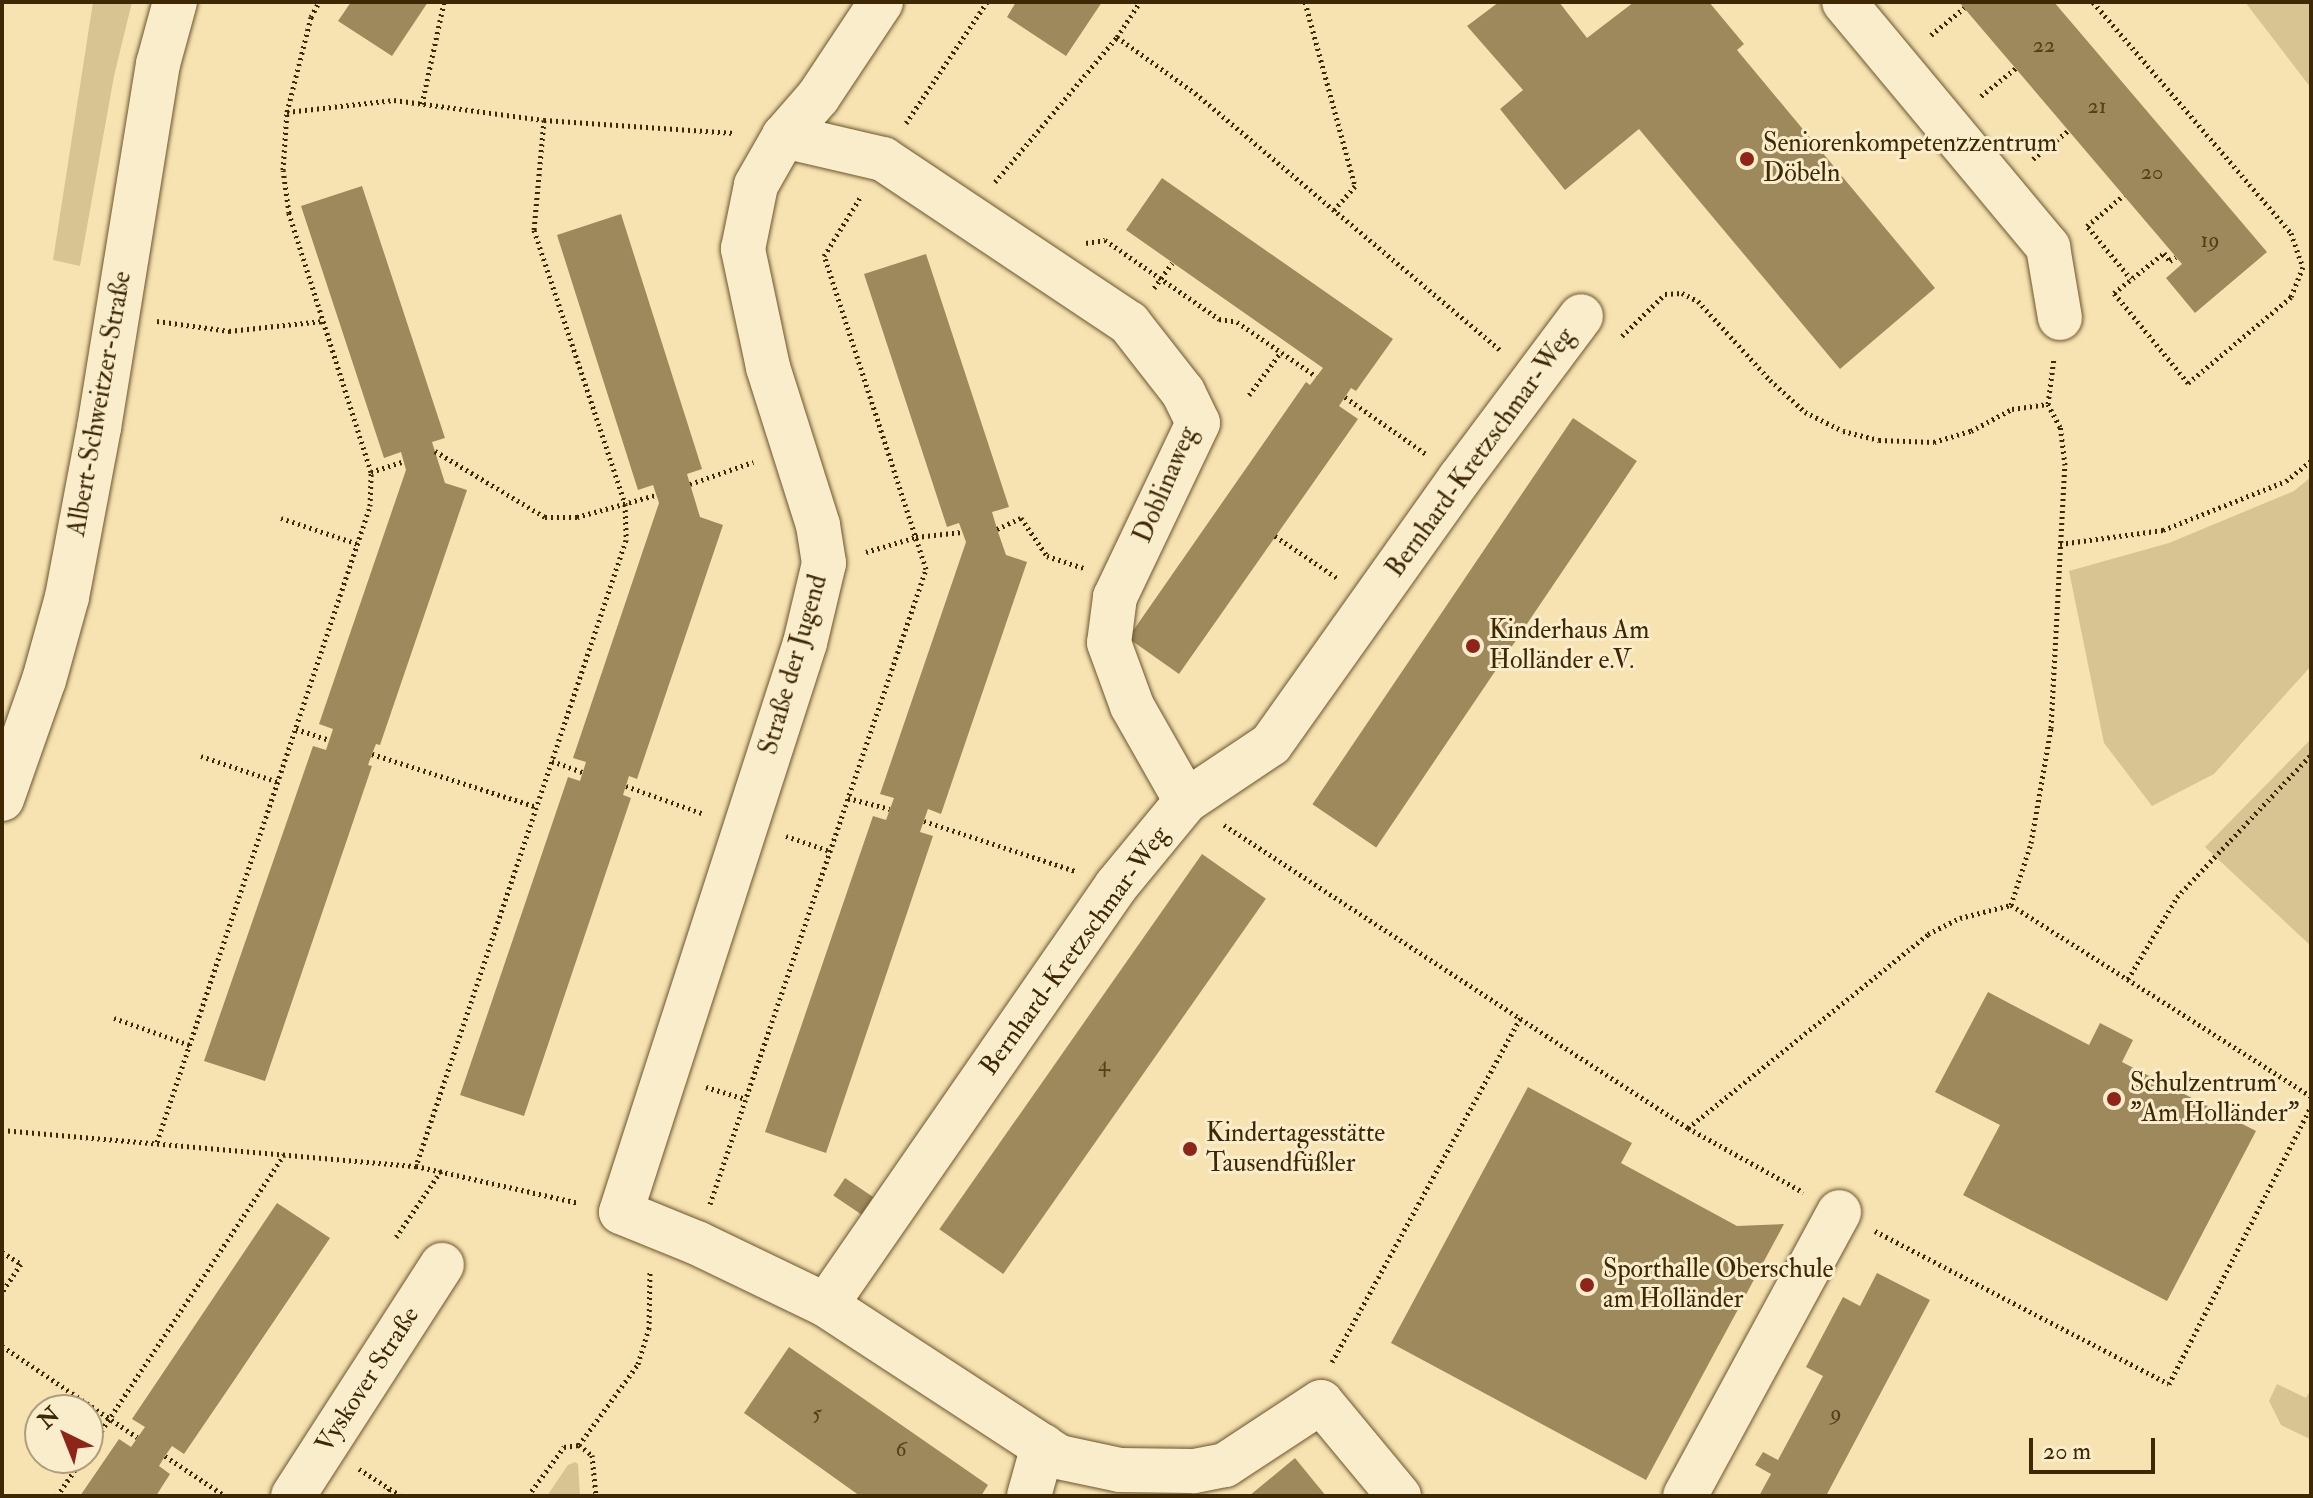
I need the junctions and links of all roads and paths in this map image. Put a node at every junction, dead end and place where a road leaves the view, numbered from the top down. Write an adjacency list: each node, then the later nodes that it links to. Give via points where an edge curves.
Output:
1 (175, 2): 31 (street, Albert-Schweitzer-Straße, via 158,64)
2 (319, 2): 16 (path)
3 (444, 2): 15 (path)
4 (881, 2): 19 (street, Straße der Jugend, via 818,97)
5 (987, 2): 20 (path)
6 (1140, 2): 12 (path)
7 (1305, 2): 23 (path, via 1355,186)
8 (1844, 2): 33 (street, via 2048,247)
9 (2093, 2): 27 (path, via 2291,233 2303,267 2291,297 2188,383 2114,293 2164,253 2170,261)
10 (1964, 8): 11 (path)
11 (1931, 35)
12 (1117, 37): 23 (path, via 1195,93); 24 (path)
13 (2016, 68): 14 (path)
14 (1981, 96)
15 (422, 104): 16 (path, via 394,100); 17 (path)
16 (287, 112): 34 (path, via 283,170 289,213)
17 (544, 120): 19 (path); 49 (path, via 534,230)
18 (2069, 130): 21 (path)
19 (784, 136): 20 (street, Doblinaweg); 94 (street, Straße der Jugend, via 756,185 743,249 768,367 818,525 824,563)
20 (883, 159): 24 (street, Doblinaweg)
21 (2033, 159)
22 (2124, 195): 25 (path)
23 (1334, 210): 37 (path)
24 (966, 216): 26 (street, Doblinaweg)
25 (2087, 226)
26 (1026, 254): 29 (path, via 1105,240); 70 (street, Doblinaweg, via 1129,323 1183,392 1198,423 1115,597 1109,643 1132,706)
27 (2176, 257)
28 (1172, 263): 29 (path)
29 (1161, 277): 30 (path); 35 (path, via 1219,319 1237,322)
30 (1152, 290)
31 (115, 315): 34 (path, via 229,331); 69 (street, Albert-Schweitzer-Straße, via 67,597)
32 (1581, 316): 37 (street, Bernhard-Kretzschmar-Weg); 40 (path, via 1620,338 1665,294 1682,293 1698,301 1805,412 1843,431 1879,440 1934,442 1971,431 2012,409)
33 (2060, 318): 40 (path)
34 (323, 321): 45 (path)
35 (1281, 352): 36 (path); 38 (path)
36 (1316, 376)
37 (1532, 378): 46 (street, Bernhard-Kretzschmar-Weg)
38 (1249, 395)
39 (1345, 397): 46 (path)
40 (2048, 404): 55 (path, via 2060,427 2065,465)
41 (435, 451): 49 (path, via 545,517 577,517)
42 (763, 459): 47 (path)
43 (404, 461): 45 (path)
44 (2311, 461): 55 (path, via 2286,481 2163,530)
45 (371, 472): 54 (path, via 370,506)
46 (1460, 478): 58 (street, Bernhard-Kretzschmar-Weg)
47 (690, 484)
48 (656, 495): 49 (path)
49 (625, 504): 64 (path, via 626,540)
50 (281, 518): 54 (path)
51 (997, 529): 57 (path, via 1021,518)
52 (962, 532): 56 (path, via 916,537)
53 (1275, 536): 58 (path)
54 (358, 544): 59 (path)
55 (2060, 544): 78 (path, via 2051,728 2031,843)
56 (863, 553)
57 (1047, 556)
58 (1372, 603): 70 (street, Bernhard-Kretzschmar-Weg, via 1271,744)
59 (296, 729): 60 (path); 66 (path)
60 (329, 740)
61 (372, 754): 71 (path)
62 (2311, 755): 79 (path, via 2177,897)
63 (201, 756): 66 (path)
64 (552, 761): 65 (path); 71 (path)
65 (583, 772)
66 (278, 782): 82 (path)
67 (626, 786): 73 (path)
68 (848, 798): 72 (path)
69 (2, 799)
70 (1186, 801): 80 (path); 99 (street, Bernhard-Kretzschmar-Weg, via 1116,886)
71 (537, 807): 91 (path)
72 (890, 809)
73 (709, 815)
74 (924, 821): 77 (path)
75 (800, 840): 76 (path)
76 (830, 851)
77 (1035, 856)
78 (2011, 905): 79 (path); 87 (path, via 1960,918 1928,934)
79 (2128, 979): 84 (path)
80 (1521, 1017): 87 (path); 101 (path, via 1326,1372)
81 (114, 1018): 82 (path)
82 (190, 1045): 89 (path)
83 (701, 1086): 85 (path)
84 (2311, 1096)
85 (746, 1099)
86 (2311, 1106): 93 (path, via 2169,1384)
87 (1688, 1128): 93 (path)
88 (2, 1130): 89 (path)
89 (157, 1142): 90 (path)
90 (284, 1155): 91 (path); 102 (path)
91 (416, 1166): 92 (path)
92 (441, 1171): 94 (path); 95 (path)
93 (1839, 1212): 120 (street)
94 (635, 1217): 99 (street); 105 (path, via 649,1329 638,1364)
95 (396, 1237)
96 (2, 1252): 98 (path, via 21,1264)
97 (442, 1265): 113 (street, Vyskover Straße)
98 (2, 1292)
99 (826, 1305): 106 (street)
100 (2, 1346): 102 (path)
101 (1321, 1402): 106 (street, via 1225,1465 1193,1471 1120,1470 1059,1457); 119 (street)
102 (109, 1419): 103 (path); 104 (path)
103 (104, 1427)
104 (137, 1437)
105 (579, 1445): 116 (path, via 564,1447); 117 (path, via 592,1455)
106 (1043, 1446): 118 (street)
107 (165, 1456): 112 (path)
108 (347, 1462): 110 (path)
109 (72, 1474): 111 (path)
110 (390, 1488): 114 (path); 115 (path)
111 (57, 1496)
112 (225, 1496)
113 (293, 1496)
114 (385, 1496)
115 (401, 1496)
116 (528, 1496)
117 (596, 1496)
118 (1029, 1496)
119 (1399, 1496)
120 (1685, 1496)

